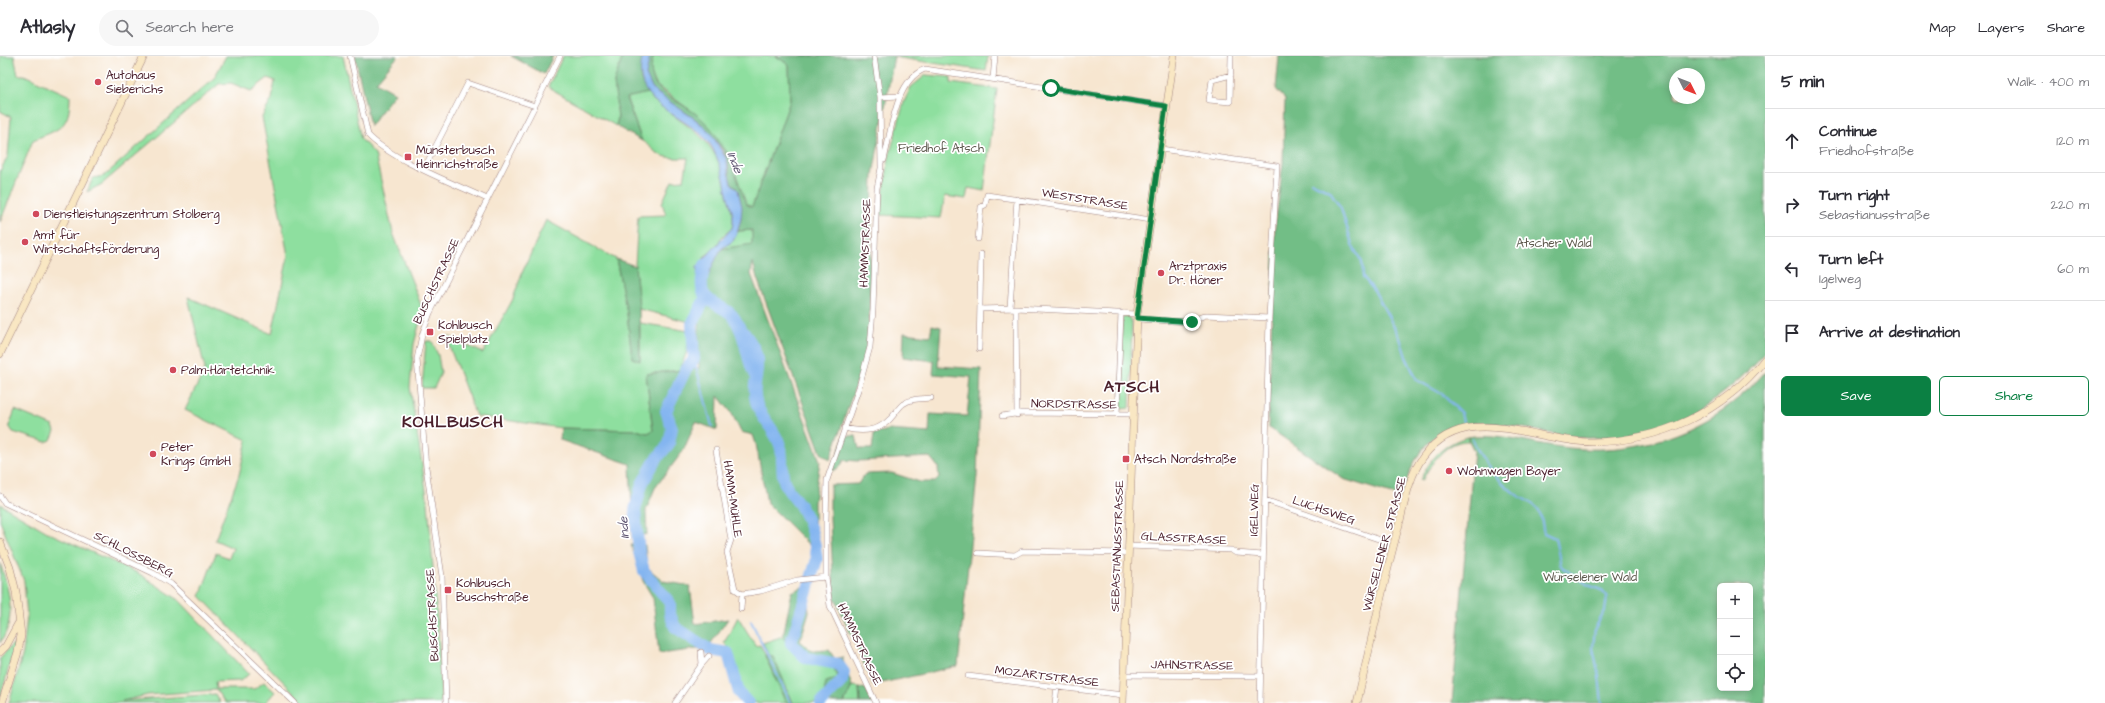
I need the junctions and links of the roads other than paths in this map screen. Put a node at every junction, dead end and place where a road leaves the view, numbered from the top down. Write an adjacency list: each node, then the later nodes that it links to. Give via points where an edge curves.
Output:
1 (144, 56): 29 (main road)
2 (350, 56): 16 (street, via 368,135 380,146)
3 (560, 56): 12 (street, BUSCHSTRASSE)
4 (874, 56): 11 (street, HAMMSTRASSE)
5 (995, 56): 9 (street)
6 (1174, 56): 13 (main road, SEBASTIANUSSTRASSE)
7 (1231, 56): 8 (street)
8 (1231, 75): 8 (street, via 1230,102 1209,100 1212,80)
9 (993, 79): 10 (street, via 925,69 915,72); 13 (street)
10 (900, 96): 11 (street); 15 (street)
11 (880, 97): 15 (street, HAMMSTRASSE)
12 (535, 106): 16 (street, via 468,83); 17 (street, BUSCHSTRASSE)
13 (1166, 106): 14 (main road, SEBASTIANUSSTRASSE)
14 (1161, 149): 19 (main road, SEBASTIANUSSTRASSE); 27 (street, IGELWEG, via 1277,166)
15 (882, 168): 36 (street, HAMMSTRASSE, via 877,188 870,347)
16 (424, 169): 17 (street)
17 (487, 199): 60 (street, BUSCHSTRASSE, via 430,313 417,360 426,466 442,576)
18 (1017, 199): 19 (street, WESTSTRASSE); 20 (street, WESTSTRASSE, via 986,195 985,204 981,207); 22 (street)
19 (1151, 220): 26 (main road, SEBASTIANUSSTRASSE)
20 (978, 239)
21 (981, 254): 24 (street)
22 (1010, 308): 23 (street); 24 (street)
23 (1016, 308): 25 (street); 34 (street, NORDSTRASSE)
24 (980, 309): 28 (street)
25 (1121, 313): 26 (street); 32 (street)
26 (1137, 316): 27 (street, via 1188,322 1206,315); 33 (main road, SEBASTIANUSSTRASSE)
27 (1269, 318): 39 (street, IGELWEG)
28 (978, 349)
29 (0, 354)
30 (1765, 359): 66 (main road, WÜRSELENER STRASSE, via 1740,387 1716,405 1677,426 1652,434 1628,440 1592,442 1502,428 1475,427 1454,432 1434,444 1417,468 1405,502)
31 (931, 398): 36 (street, via 913,399 903,404 883,425 871,430 857,431)
32 (1117, 414): 33 (street, NORDSTRASSE); 34 (street, NORDSTRASSE)
33 (1132, 414): 42 (main road, SEBASTIANUSSTRASSE)
34 (1017, 415): 35 (street, NORDSTRASSE)
35 (1002, 416)
36 (844, 428): 45 (street, HAMMSTRASSE, via 827,480)
37 (716, 450): 46 (street, HAMM-MÜHLE, via 731,540 727,552 734,589)
38 (0, 496): 59 (street, SCHLOSSBERG, via 5,503 171,584)
39 (1265, 500): 40 (street, LUCHSWEG); 44 (street, IGELWEG)
40 (1378, 539)
41 (0, 542): 48 (main road, via 16,592)
42 (1127, 549): 43 (street, GLASSTRASSE, via 1022,551 1016,555); 44 (street, GLASSTRASSE, via 1230,550 1236,553); 53 (main road, SEBASTIANUSSTRASSE)
43 (978, 553)
44 (1263, 555): 55 (street, IGELWEG)
45 (826, 577): 46 (street, via 806,578); 62 (street, HAMMSTRASSE, via 830,606)
46 (742, 594): 47 (street)
47 (741, 609)
48 (18, 624): 49 (main road); 58 (main road, via 21,635 18,652)
49 (0, 652)
50 (701, 652): 52 (street)
51 (709, 656): 52 (street)
52 (702, 664): 61 (street)
53 (1123, 675): 55 (street, JAHNSTRASSE); 57 (main road, SEBASTIANUSSTRASSE)
54 (968, 676): 56 (street, MOZARTSTRASSE)
55 (1260, 676): 65 (street, IGELWEG)
56 (1057, 686): 57 (street, MOZARTSTRASSE); 63 (street)
57 (1123, 695): 64 (main road, SEBASTIANUSSTRASSE)
58 (2, 703)
59 (294, 703)
60 (446, 703)
61 (675, 703)
62 (876, 703)
63 (1055, 703)
64 (1122, 703)
65 (1260, 703)
66 (1357, 703)

